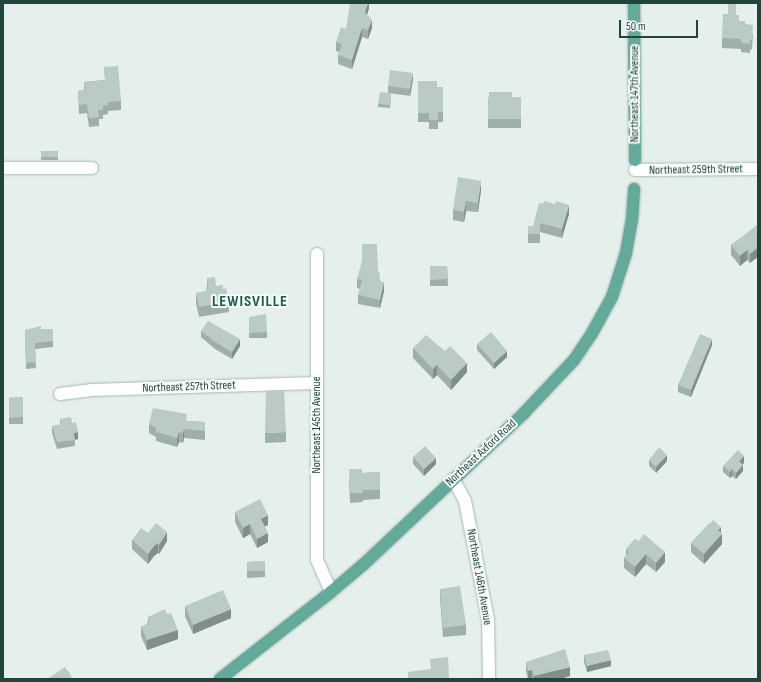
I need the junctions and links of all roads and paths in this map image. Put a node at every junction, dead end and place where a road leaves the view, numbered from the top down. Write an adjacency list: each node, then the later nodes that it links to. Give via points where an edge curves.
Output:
1 (634, 3): 2 (main road, Northeast 147th Avenue)
2 (635, 165): 5 (street, Northeast 259th Street); 6 (street, Northeast Axford Road)
3 (3, 168): 4 (street)
4 (92, 168)
5 (758, 169)
6 (634, 189): 10 (main road, Northeast Axford Road, via 626,253 612,297 591,335 554,383)
7 (316, 254): 8 (street, Northeast 145th Avenue)
8 (317, 383): 9 (street, Northeast 257th Street, via 91,390); 11 (street, Northeast 145th Avenue, via 317,560)
9 (60, 394)
10 (454, 479): 11 (main road, Northeast Axford Road); 13 (street, Northeast 146th Avenue, via 465,501 488,619)
11 (331, 592): 12 (main road, Northeast Axford Road)
12 (220, 679)
13 (489, 679)

